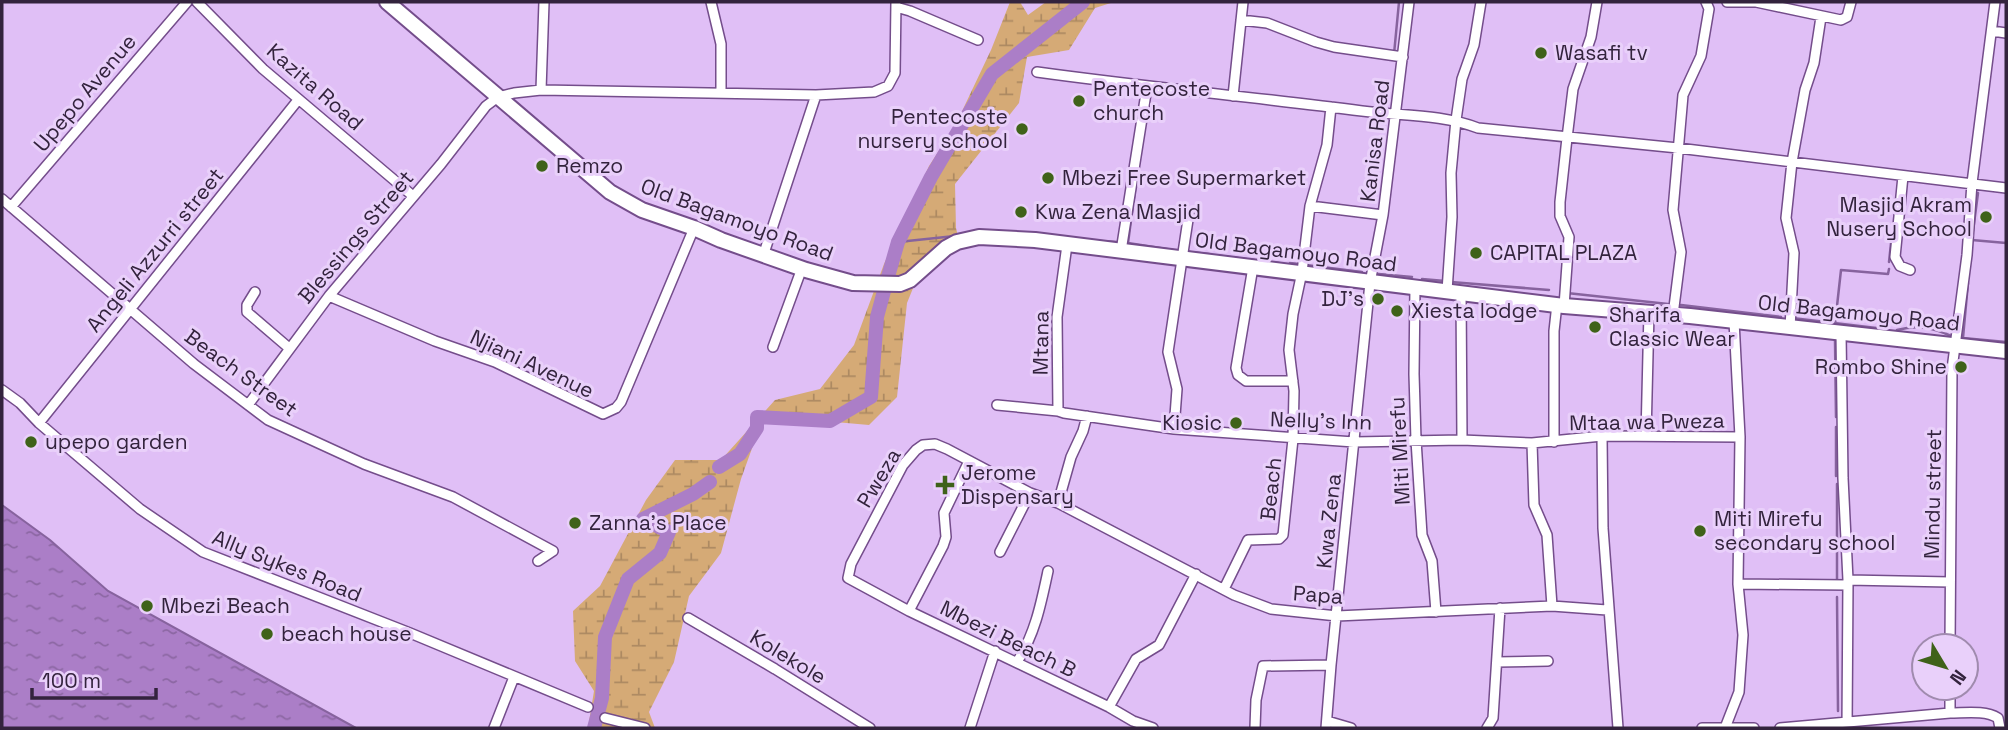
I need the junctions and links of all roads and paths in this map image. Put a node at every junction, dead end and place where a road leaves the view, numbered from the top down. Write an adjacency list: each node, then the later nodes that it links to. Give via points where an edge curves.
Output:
1 (187, 2): 42 (street, Upepo Avenue)
2 (197, 2): 29 (street, Kazita Road)
3 (387, 2): 28 (main road, Old Bagamoyo Road)
4 (544, 2): 24 (street)
5 (711, 2): 25 (street, via 721,44)
6 (1243, 2): 17 (street)
7 (1409, 2): 21 (street, Kanisa Road)
8 (1481, 2): 32 (street)
9 (1597, 2): 33 (street, via 1591,37 1573,89)
10 (1706, 2): 34 (street, via 1709,9 1702,55 1683,95)
11 (1727, 2): 12 (street)
12 (1756, 2): 16 (street)
13 (1851, 2): 16 (street, via 1847,18)
14 (1995, 2): 18 (street, Mindu street)
15 (896, 4): 20 (street); 26 (street, via 895,73 888,86 874,92)
16 (1821, 17): 35 (street)
17 (1241, 19): 21 (street, via 1267,23 1334,47); 27 (street)
18 (1992, 31): 19 (street); 37 (street, Mindu street)
19 (2006, 33)
20 (978, 40)
21 (1403, 57): 31 (street, Kanisa Road)
22 (1037, 72): 23 (street)
23 (1147, 87): 27 (street); 47 (street)
24 (541, 90): 25 (street); 28 (street)
25 (721, 92): 26 (street)
26 (816, 95): 48 (street)
27 (1233, 96): 30 (street)
28 (498, 97): 39 (street, Blessings Street); 45 (main road, Old Bagamoyo Road, via 610,192 642,210)
29 (298, 100): 39 (street, Kazita Road); 60 (street, Angeli Azzurri street)
30 (1331, 107): 31 (street); 41 (street, Beach, via 1327,145)
31 (1395, 116): 32 (street); 44 (street, Kanisa Road)
32 (1456, 120): 33 (street, via 1478,128); 56 (street, via 1451,173)
33 (1567, 138): 34 (street); 59 (street, via 1560,216 1569,237)
34 (1678, 148): 35 (street); 62 (street, via 1673,210 1681,252)
35 (1792, 162): 36 (street); 64 (street, via 1786,218 1794,253)
36 (1903, 176): 37 (street); 52 (street, via 1895,257 1900,266)
37 (1972, 183): 38 (street); 66 (street, Mindu street)
38 (2006, 188)
39 (413, 196): 58 (street, Blessings Street)
40 (2, 199): 42 (street, Beach Street)
41 (1310, 206): 44 (street); 53 (street, Beach)
42 (11, 207): 60 (street, Beach Street)
43 (1189, 213): 49 (street)
44 (1384, 215): 54 (street, Kanisa Road)
45 (694, 228): 48 (main road, Old Bagamoyo Road); 58 (street, Njiani Avenue, via 621,402 603,414 495,362)
46 (1067, 245): 47 (main road, Old Bagamoyo Road); 51 (main road, Old Bagamoyo Road, via 979,237 957,242 900,284 853,283); 74 (street, Mtana, via 1056,317)
47 (1121, 251): 49 (main road, Old Bagamoyo Road)
48 (764, 253): 51 (main road, Old Bagamoyo Road)
49 (1182, 260): 50 (main road, Old Bagamoyo Road); 77 (street, via 1168,352 1177,389)
50 (1253, 267): 53 (main road, Old Bagamoyo Road); 70 (street, via 1238,375 1246,381)
51 (802, 268): 67 (street)
52 (1910, 270)
53 (1302, 272): 54 (main road, Old Bagamoyo Road); 70 (street, Beach, via 1289,351)
54 (1370, 283): 55 (main road, Old Bagamoyo Road); 84 (street)
55 (1415, 287): 56 (main road, Old Bagamoyo Road); 82 (street, Miti Mirefu)
56 (1454, 291): 59 (main road, Old Bagamoyo Road); 83 (street)
57 (255, 292): 68 (street, via 247,312)
58 (329, 296): 68 (street, Blessings Street)
59 (1561, 305): 61 (main road, Old Bagamoyo Road); 85 (street, via 1554,331)
60 (130, 309): 72 (street, Beach Street); 76 (street, Angeli Azzurri street)
61 (1648, 312): 62 (main road, Old Bagamoyo Road); 79 (street)
62 (1673, 315): 63 (main road, Old Bagamoyo Road)
63 (1734, 321): 64 (main road, Old Bagamoyo Road); 80 (street)
64 (1790, 328): 65 (main road, Old Bagamoyo Road)
65 (1841, 332): 66 (main road, Old Bagamoyo Road); 96 (street)
66 (1957, 344): 69 (main road, Old Bagamoyo Road); 95 (street, Mindu street, via 1952,369)
67 (773, 347)
68 (289, 348): 72 (street, Blessings Street)
69 (2006, 351)
70 (1293, 381): 81 (street, Beach)
71 (2, 390): 76 (street, Ally Sykes Road)
72 (248, 405): 91 (street, Beach Street, via 268,420 330,449 461,501 553,551)
73 (997, 405): 74 (street)
74 (1058, 411): 75 (street)
75 (1087, 416): 77 (street, Nelly's Inn); 89 (street)
76 (39, 423): 112 (street, Ally Sykes Road, via 140,509 202,552)
77 (1174, 429): 81 (street, Nelly's Inn)
78 (1602, 436): 79 (street, Mtaa wa Pweza); 85 (street, Mtaa wa Pweza); 101 (street)
79 (1646, 436): 80 (street, Mtaa wa Pweza)
80 (1740, 438): 97 (street)
81 (1293, 439): 84 (street, Nelly's Inn); 98 (street, Beach, via 1283,535 1248,540)
82 (1416, 440): 83 (street, Nelly's Inn); 84 (street, Nelly's Inn); 103 (street, Miti Mirefu, via 1422,535 1432,561)
83 (1462, 440): 86 (street, Nelly's Inn)
84 (1354, 442): 104 (street, Kwa Zena)
85 (1554, 442): 86 (street, Nelly's Inn)
86 (1532, 443): 99 (street, via 1534,505 1547,536)
87 (970, 461): 88 (street, Pweza); 94 (street, Pweza, via 935,444 916,450 903,465); 102 (street, via 944,513 943,546)
88 (1030, 493): 89 (street, Pweza); 90 (street)
89 (1058, 503): 93 (street, Pweza)
90 (1000, 552)
91 (538, 561)
92 (1048, 571): 109 (street, via 1039,616)
93 (1196, 574): 98 (street, Papa); 115 (street, via 1160,645 1136,659)
94 (848, 578): 102 (street, Mbezi Beach B)
95 (1950, 582): 96 (street); 106 (street, Mindu street)
96 (1848, 583): 97 (street); 119 (street)
97 (1738, 584): 130 (street, via 1743,635 1739,692)
98 (1224, 589): 104 (street, Papa, via 1271,609)
99 (1552, 606): 100 (street, Papa); 101 (street, Papa)
100 (1500, 608): 103 (street, Papa); 110 (street)
101 (1607, 610): 128 (street)
102 (909, 611): 107 (street, Mbezi Beach B)
103 (1436, 612): 104 (street, Papa)
104 (1337, 615): 111 (street, Kwa Zena)
105 (688, 618): 123 (street, Kolekole)
106 (1950, 632)
107 (995, 651): 109 (street, Mbezi Beach B); 124 (street)
108 (1548, 661): 110 (street)
109 (1017, 662): 115 (street, Mbezi Beach B)
110 (1497, 662): 127 (street, via 1493,718)
111 (1331, 665): 118 (street, Kwa Zena); 125 (street, via 1263,666)
112 (514, 677): 114 (street, Ally Sykes Road); 121 (street)
113 (1950, 702): 116 (street)
114 (588, 707)
115 (1109, 707): 120 (street, Mbezi Beach B)
116 (1950, 713): 119 (street); 133 (street, via 1991,713)
117 (605, 718): 122 (street)
118 (1326, 725): 126 (street)
119 (1847, 726): 132 (street)
120 (1150, 727)
121 (494, 728)
122 (645, 728)
123 (870, 728)
124 (970, 728)
125 (1255, 728)
126 (1351, 728)
127 (1487, 728)
128 (1618, 728)
129 (1702, 728): 130 (street)
130 (1725, 728): 131 (street)
131 (1754, 728)
132 (1780, 728)
133 (2000, 728)

